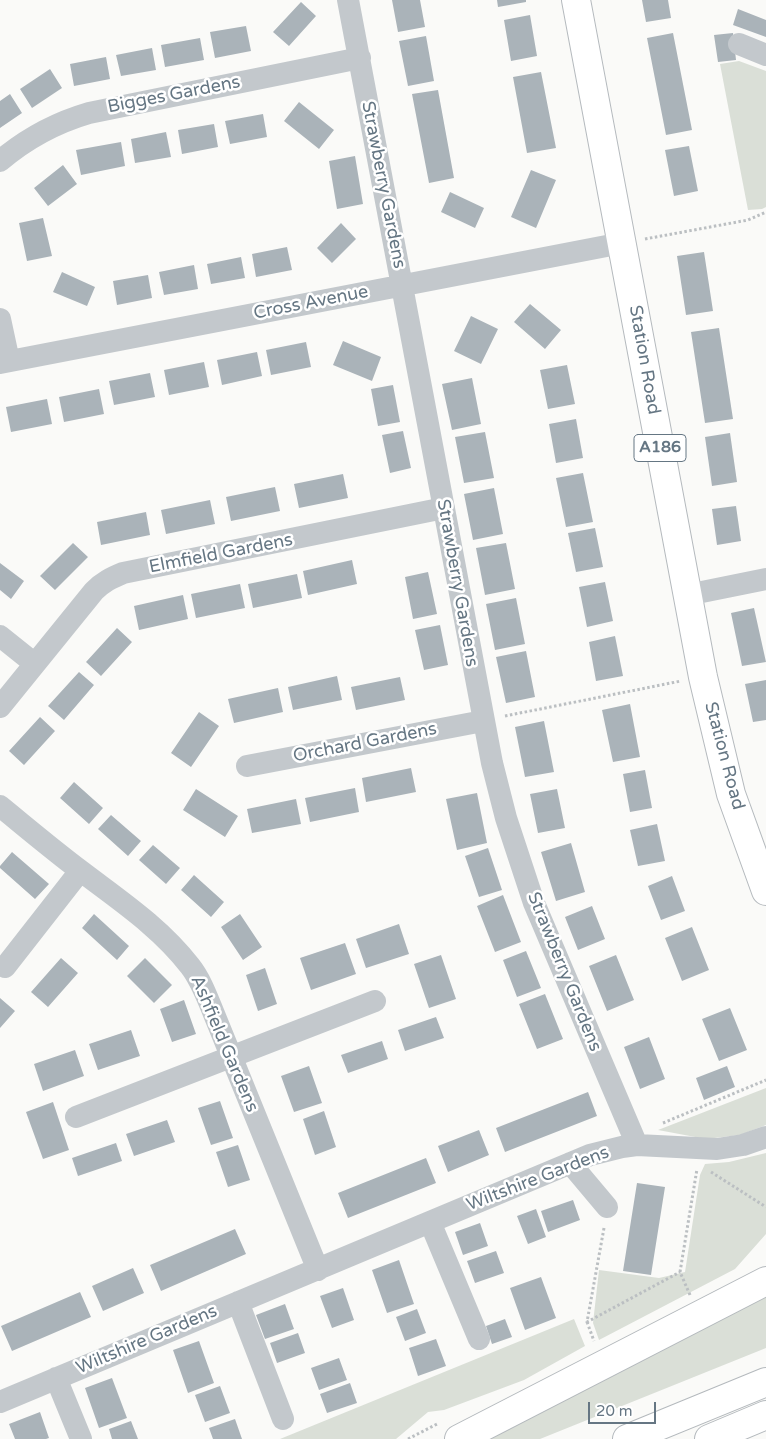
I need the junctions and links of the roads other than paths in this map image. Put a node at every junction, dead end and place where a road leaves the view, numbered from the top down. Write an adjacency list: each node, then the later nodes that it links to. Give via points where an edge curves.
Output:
1 (348, 0): 5 (street, Strawberry Gardens)
2 (576, 0): 7 (main road, Station Road / A186)
3 (739, 44): 4 (street)
4 (766, 55)
5 (360, 58): 6 (street, Bigges Gardens, via 89,113 43,130); 8 (street, Strawberry Gardens)
6 (0, 161)
7 (622, 243): 8 (street, Cross Avenue); 13 (main road, Station Road / A186)
8 (402, 286): 10 (street, Cross Avenue); 11 (street, Strawberry Gardens)
9 (0, 319): 10 (street)
10 (4, 362)
11 (444, 508): 15 (street, Elmfield Gardens, via 112,577 100,584); 17 (street, Strawberry Gardens)
12 (766, 579): 13 (street)
13 (687, 595): 21 (main road, Station Road / A186, via 731,794)
14 (0, 636): 15 (street)
15 (35, 664): 16 (street, Elmfield Gardens)
16 (0, 707)
17 (483, 721): 18 (street, Orchard Gardens); 27 (street, Strawberry Gardens, via 506,818 534,903)
18 (247, 766)
19 (0, 806): 20 (street, Ashfield Gardens)
20 (80, 871): 22 (street); 24 (street, Ashfield Gardens, via 148,923 191,967 202,984)
21 (766, 890)
22 (5, 967)
23 (375, 1001): 24 (street)
24 (231, 1057): 25 (street); 31 (street, Ashfield Gardens)
25 (76, 1117)
26 (766, 1137): 27 (street, Wiltshire Gardens, via 696,1156)
27 (636, 1145): 28 (street, Wiltshire Gardens, via 606,1150)
28 (570, 1163): 29 (street); 30 (street, Wiltshire Gardens)
29 (607, 1208)
30 (430, 1222): 31 (street, Wiltshire Gardens); 34 (street)
31 (318, 1270): 33 (street, Wiltshire Gardens)
32 (766, 1281): 41 (main road)
33 (238, 1302): 35 (street, Wiltshire Gardens); 39 (street, Wiltshire Gardens)
34 (479, 1339)
35 (56, 1378): 37 (street, Wiltshire Gardens); 40 (street, Wiltshire Gardens)
36 (766, 1382): 42 (main road)
37 (0, 1402)
38 (766, 1415): 43 (main road)
39 (283, 1419)
40 (81, 1439)
41 (459, 1439)
42 (626, 1439)
43 (709, 1439)

